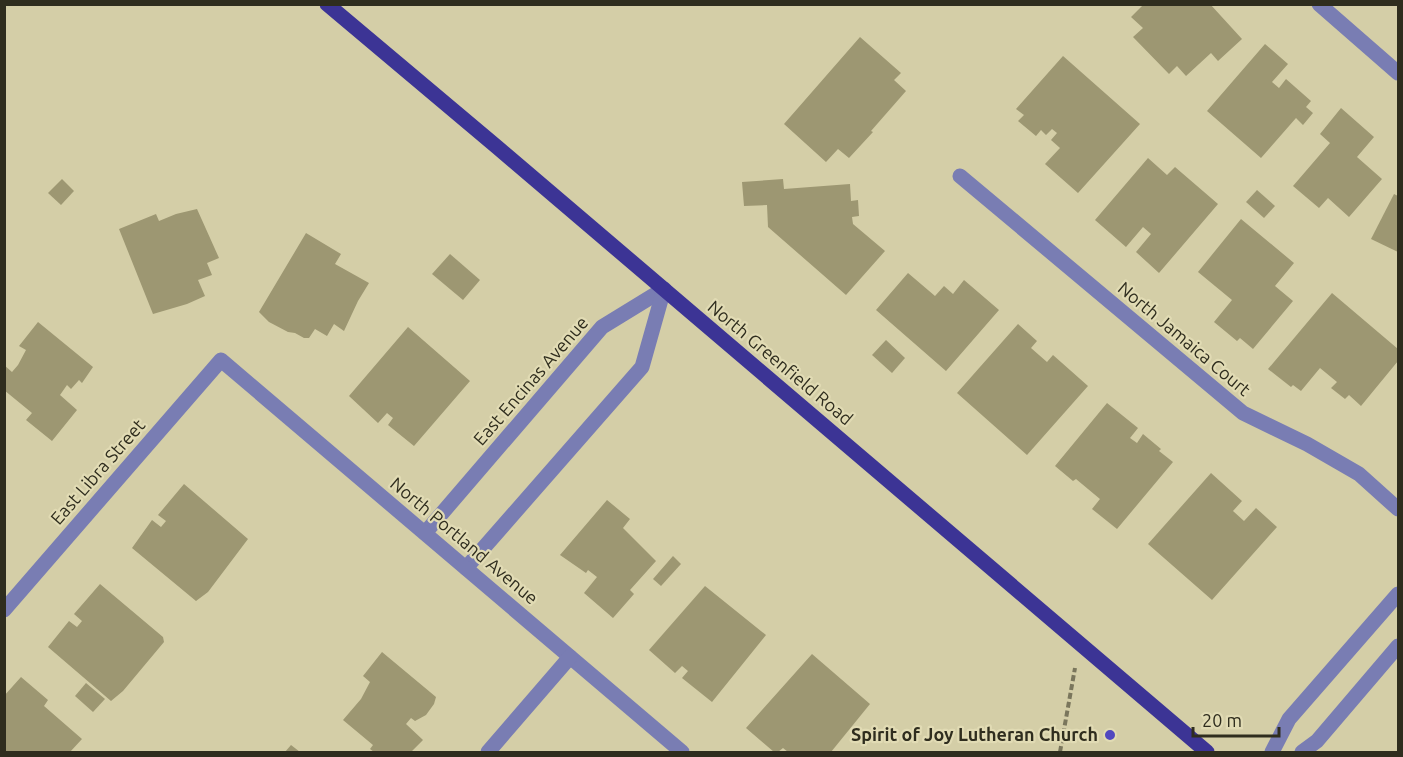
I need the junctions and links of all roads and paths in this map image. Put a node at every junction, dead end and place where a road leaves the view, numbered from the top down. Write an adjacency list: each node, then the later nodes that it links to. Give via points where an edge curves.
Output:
1 (327, 4): 5 (main road, North Greenfield Road)
2 (1319, 4): 3 (street)
3 (1398, 73)
4 (960, 176): 7 (street, North Jamaica Court, via 1243,413 1359,474)
5 (664, 289): 8 (street, East Encinas Avenue, via 602,327); 9 (street, via 642,367); 12 (main road, North Greenfield Road)
6 (221, 360): 8 (street, North Portland Avenue); 11 (street, East Libra Street)
7 (1398, 509)
8 (425, 533): 9 (street, North Portland Avenue)
9 (466, 568): 14 (street, North Portland Avenue)
10 (1398, 594): 19 (street, via 1289,719)
11 (4, 610)
12 (1079, 643): 17 (path); 18 (main road, North Greenfield Road)
13 (1398, 646): 20 (street, via 1317,741)
14 (570, 657): 15 (street); 16 (street, North Portland Avenue)
15 (488, 753)
16 (682, 753)
17 (1060, 753)
18 (1207, 753)
19 (1272, 753)
20 (1302, 753)

